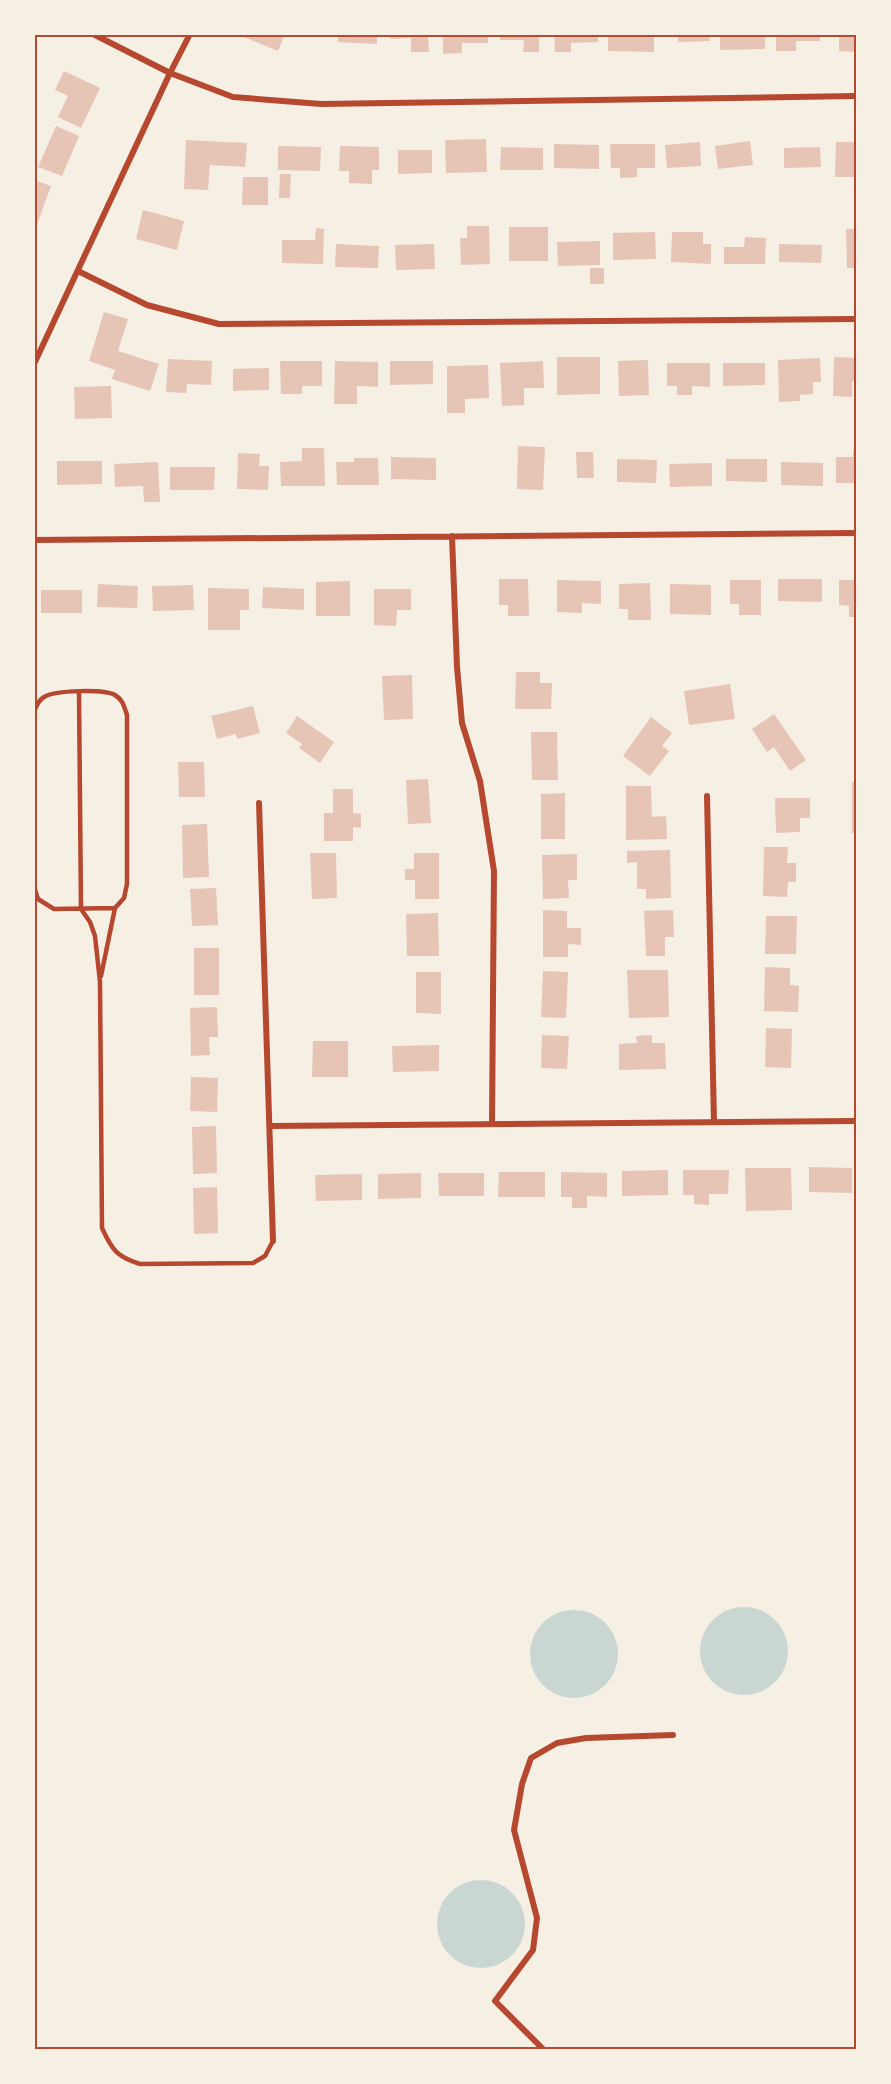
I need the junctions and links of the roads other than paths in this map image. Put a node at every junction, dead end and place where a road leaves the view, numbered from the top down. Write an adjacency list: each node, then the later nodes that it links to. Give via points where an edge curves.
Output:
1 (93, 34): 3 (street)
2 (190, 34): 3 (street)
3 (170, 73): 4 (street, via 233,97 321,104); 5 (street)
4 (856, 96)
5 (78, 271): 6 (street, via 147,305 219,324); 7 (street)
6 (856, 319)
7 (34, 364)
8 (856, 532): 9 (street)
9 (452, 536): 10 (street); 21 (street, via 462,723 480,782 494,871)
10 (34, 540)
11 (79, 692): 12 (lane, via 43,697); 16 (lane, via 113,694 123,702 127,715 127,884 124,898); 17 (lane)
12 (34, 712)
13 (707, 796): 20 (street)
14 (259, 802): 22 (street)
15 (34, 887): 17 (lane, via 38,899 54,909)
16 (115, 908): 17 (lane); 18 (lane)
17 (81, 909): 18 (lane, via 95,936)
18 (100, 982): 23 (lane, via 102,1228 110,1246 123,1259 140,1264 253,1263 266,1256)
19 (856, 1121): 20 (street)
20 (714, 1122): 21 (street)
21 (492, 1124): 22 (street)
22 (270, 1126): 23 (street)
23 (273, 1241)
24 (673, 1735): 25 (street, via 586,1738 557,1743 531,1758 514,1830 537,1918 533,1950 495,2001)
25 (544, 2049)

